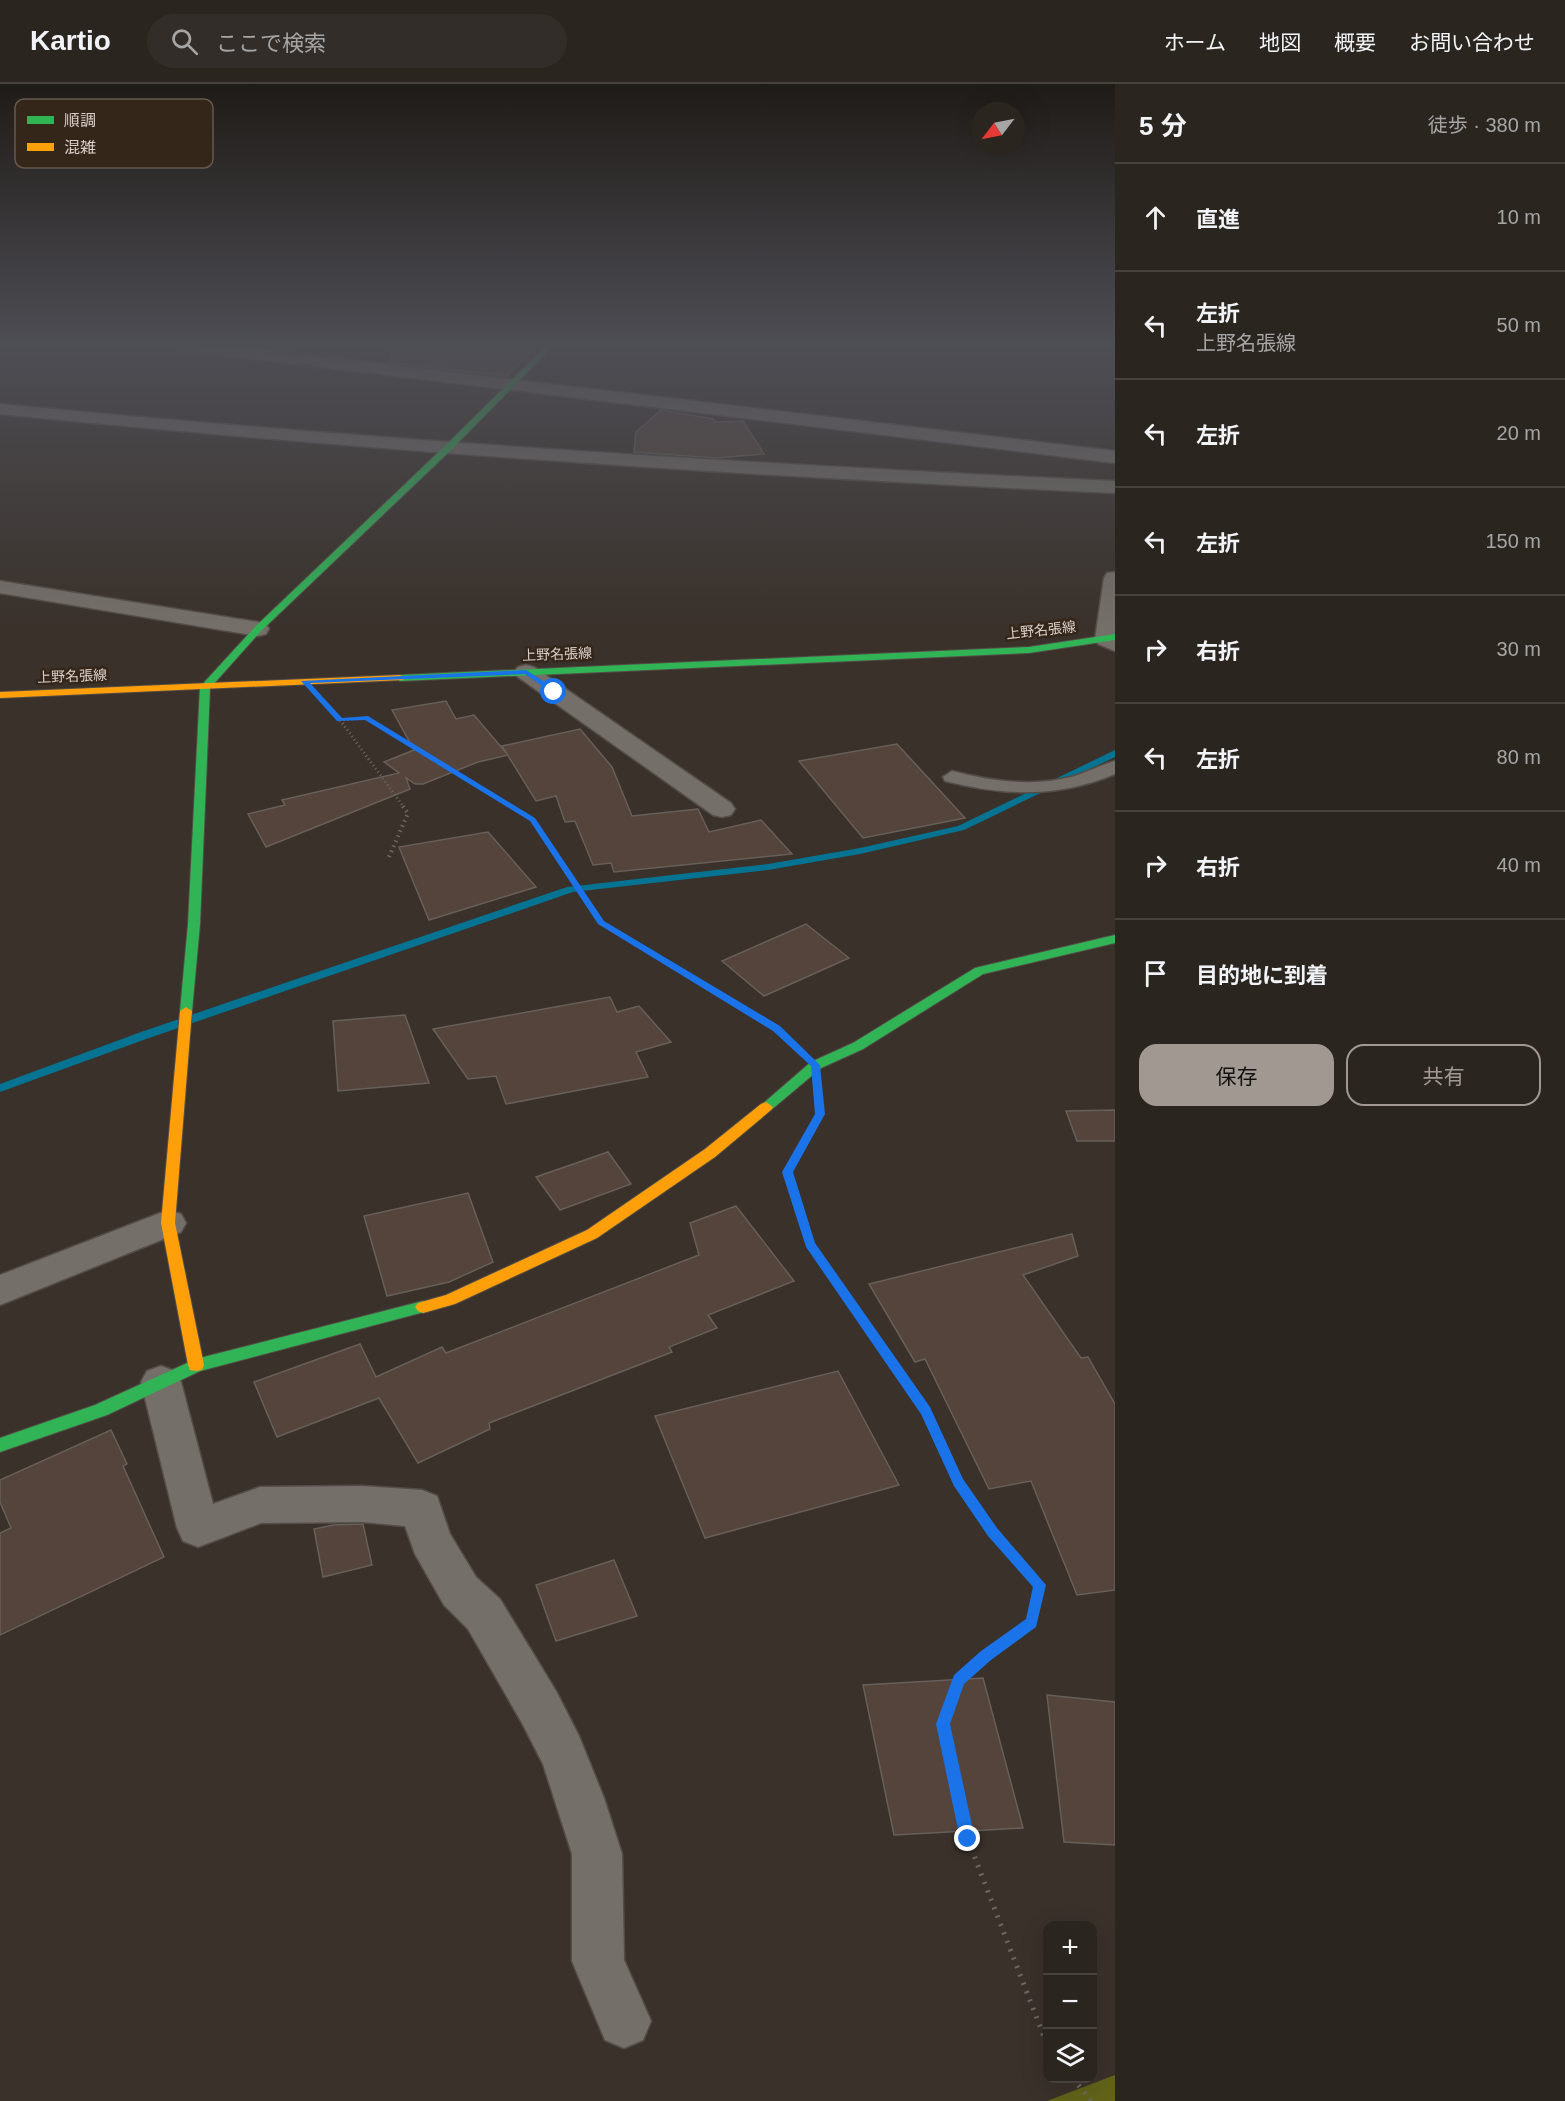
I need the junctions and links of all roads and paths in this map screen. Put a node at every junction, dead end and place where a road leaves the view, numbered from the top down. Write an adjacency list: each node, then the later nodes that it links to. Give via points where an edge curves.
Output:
1 (335, 438): 4 (street)
2 (458, 438): 4 (street)
3 (959, 438): 5 (street)
4 (448, 448): 6 (street); 9 (street)
5 (1115, 457)
6 (1115, 487)
7 (1115, 578): 10 (street)
8 (0, 587): 9 (street)
9 (258, 629): 13 (street)
10 (1112, 640): 11 (street, 上野名張線, via 1029,650)
11 (526, 672): 12 (street, 上野名張線); 18 (street)
12 (304, 681): 13 (street, 上野名張線); 15 (path)
13 (205, 687): 14 (street, 上野名張線); 22 (street, via 195,924)
14 (0, 695)
15 (340, 720): 19 (path, via 408,813); 21 (path, via 366,718 533,820 601,922 776,1029)
16 (1115, 767): 17 (lane, via 1069,785 1024,788 989,787)
17 (952, 777)
18 (722, 809)
19 (389, 857)
20 (1115, 939): 21 (street, via 979,971 858,1046)
21 (816, 1065): 24 (street, via 710,1154 592,1234 450,1299); 27 (path, via 820,1114 788,1172 810,1244 926,1411 959,1482 993,1532 1040,1585 1031,1623 959,1679 943,1724 968,1839)
22 (168, 1224): 23 (street); 24 (street)
23 (0, 1291)
24 (179, 1373): 25 (street, via 101,1410); 26 (street, via 198,1528 260,1505 362,1504 422,1509 430,1540 460,1591 484,1614 539,1707 580,1798 597,1854 598,1961)
25 (0, 1445)
26 (624, 2021)
27 (1043, 2036)
28 (1076, 2083): 29 (path)
29 (1091, 2101)

